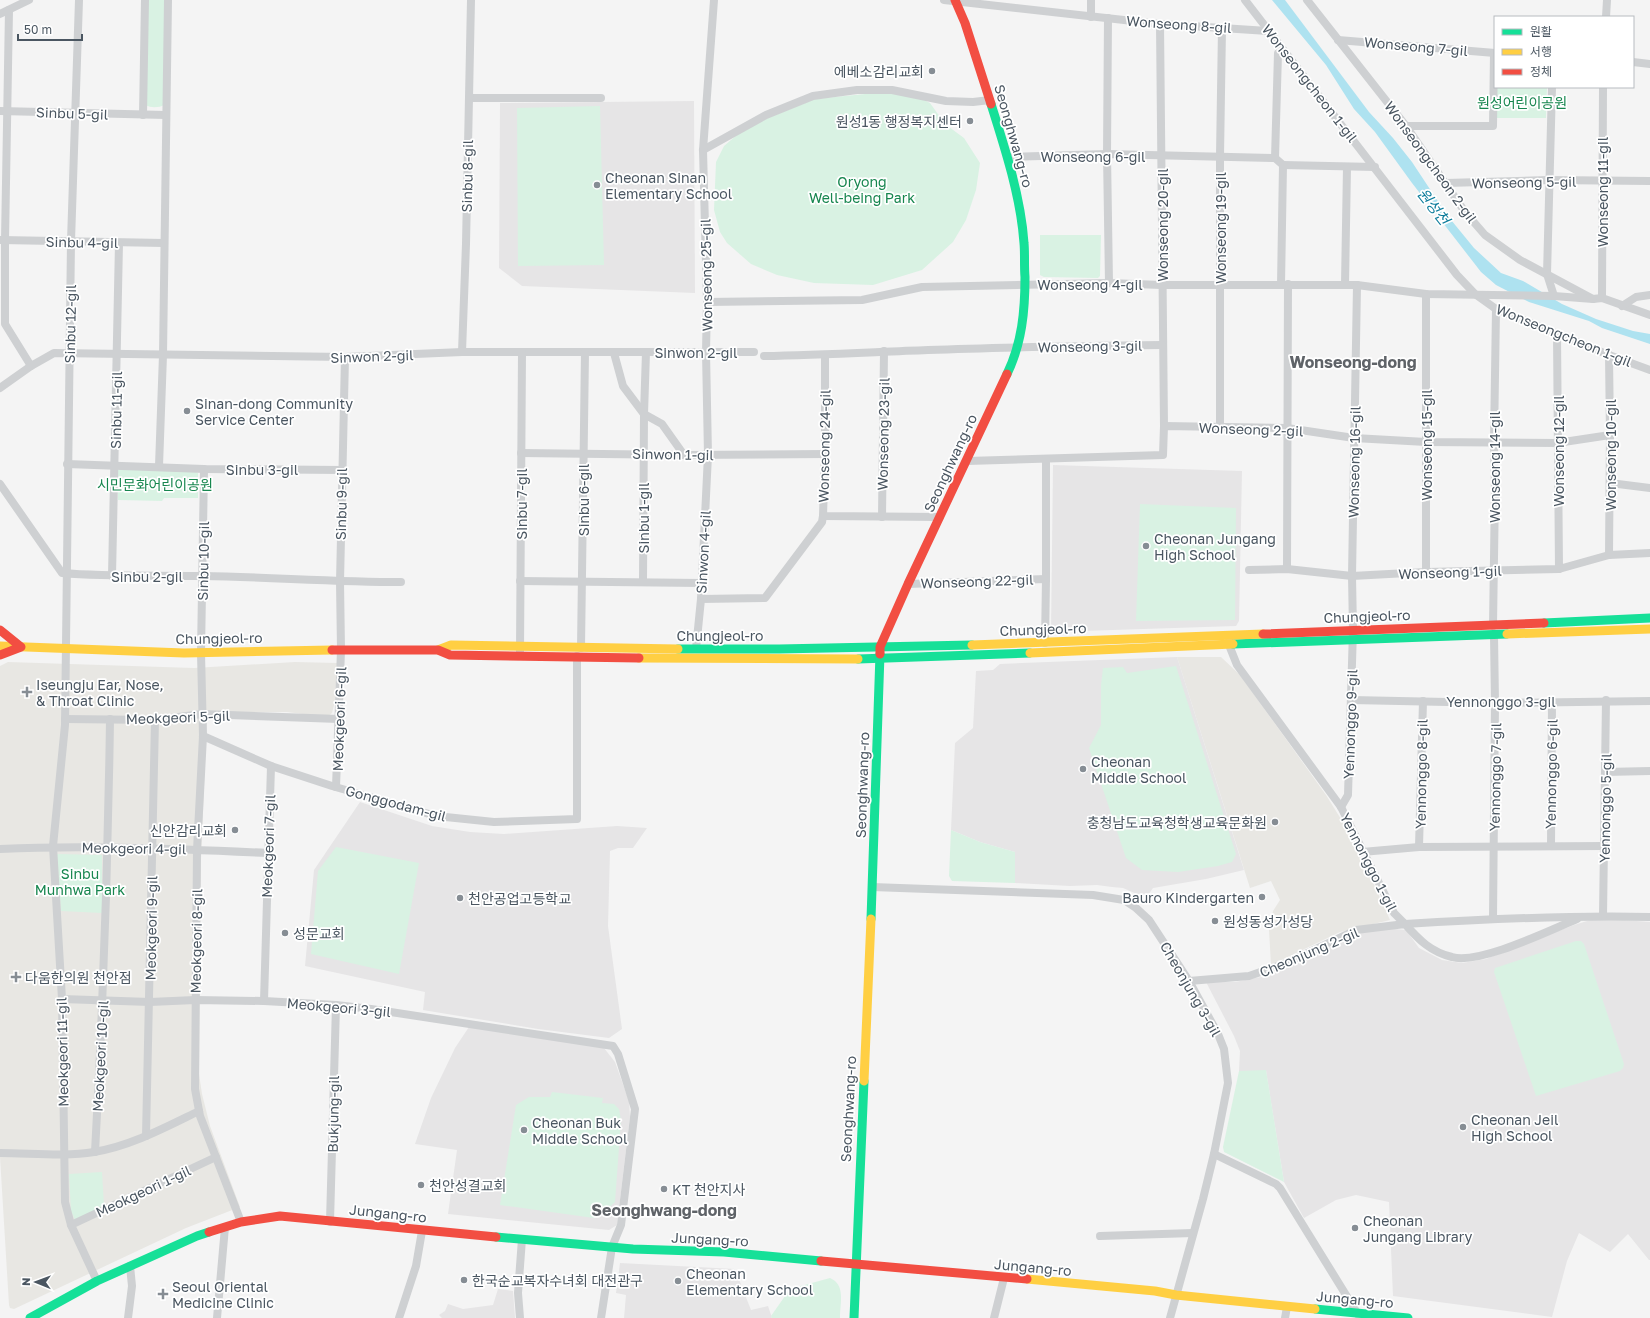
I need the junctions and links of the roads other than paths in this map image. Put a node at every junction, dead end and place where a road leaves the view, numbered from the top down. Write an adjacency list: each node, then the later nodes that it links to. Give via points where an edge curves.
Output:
1 (29, 0): 13 (street)
2 (80, 0): 33 (street, Sinbu 12-gil)
3 (145, 0): 34 (street)
4 (168, 0): 35 (street)
5 (471, 0): 29 (street, Sinbu 8-gil)
6 (714, 0): 37 (street, Wonseong 25-gil)
7 (944, 0): 12 (street, Wonseong 8-gil)
8 (1091, 0): 16 (street)
9 (1245, 0): 20 (street, Wonseongcheon 1-gil)
10 (1307, 0): 21 (street, Wonseongcheon 2-gil)
11 (1607, 0): 15 (street)
12 (955, 1): 16 (street, Wonseong 8-gil); 31 (street, Seonghwang-ro, via 965,23)
13 (9, 10): 14 (street); 32 (street)
14 (0, 14)
15 (1606, 16)
16 (1091, 17): 17 (street, Wonseong 8-gil)
17 (1108, 18): 18 (street, Wonseong 8-gil); 38 (street)
18 (1160, 24): 19 (street, Wonseong 8-gil); 39 (street, Wonseong 20-gil)
19 (1222, 28): 20 (street, Wonseong 8-gil); 40 (street, Wonseong 19-gil)
20 (1268, 31): 22 (street, Wonseongcheon 1-gil)
21 (1338, 40): 23 (street, Wonseong 7-gil); 36 (street, Wonseongcheon 2-gil)
22 (1283, 50): 42 (street, via 1278,53); 44 (street, Wonseongcheon 1-gil)
23 (1494, 53)
24 (1634, 62): 25 (street)
25 (1650, 64)
26 (1494, 88): 36 (street, Wonseong 7-gil, via 1493,126)
27 (1552, 88): 46 (street)
28 (1603, 88): 47 (street, Wonseong 11-gil)
29 (469, 98): 30 (street); 77 (street, Sinbu 8-gil)
30 (601, 98)
31 (990, 100): 37 (street, via 946,101 892,90 857,90 814,96 766,115); 41 (street, Seonghwang-ro)
32 (3, 111): 33 (street, Sinbu 5-gil); 50 (street)
33 (75, 114): 34 (street, Sinbu 5-gil); 51 (street, Sinbu 12-gil)
34 (144, 115): 35 (street, Sinbu 5-gil)
35 (166, 115): 53 (street)
36 (1406, 126): 49 (street, Wonseongcheon 2-gil)
37 (703, 150): 68 (street, Wonseong 25-gil)
38 (1107, 154): 39 (street, Wonseong 6-gil); 41 (street, Wonseong 6-gil); 55 (street)
39 (1162, 156): 40 (street, Wonseong 6-gil); 59 (street, Wonseong 20-gil)
40 (1220, 156): 42 (street, Wonseong 6-gil); 56 (street, Wonseong 19-gil)
41 (1008, 157): 58 (street, Seonghwang-ro, via 1024,242)
42 (1275, 158): 43 (street)
43 (1283, 165): 45 (street); 60 (street)
44 (1375, 166): 45 (street); 63 (street, Wonseongcheon 1-gil, via 1457,275)
45 (1347, 167): 57 (street)
46 (1548, 180): 47 (street, Wonseong 5-gil); 49 (street, Wonseong 5-gil); 54 (street)
47 (1602, 181): 48 (street, Wonseong 5-gil); 66 (street, Wonseong 11-gil)
48 (1650, 181)
49 (1446, 183): 54 (street, Wonseongcheon 2-gil, via 1465,212 1485,235 1520,260)
50 (2, 240): 51 (street, Sinbu 4-gil); 90 (street, via 5,324)
51 (71, 241): 52 (street, Sinbu 4-gil); 76 (street, Sinbu 12-gil)
52 (119, 243): 53 (street, Sinbu 4-gil); 84 (street, Sinbu 11-gil)
53 (164, 243): 85 (street)
54 (1547, 274): 65 (street); 67 (street, Wonseongcheon 2-gil)
55 (1109, 283): 58 (street, Wonseong 4-gil); 59 (street, Wonseong 4-gil)
56 (1219, 284): 59 (street, Wonseong 4-gil); 60 (street, Wonseong 4-gil); 95 (street, Wonseong 19-gil)
57 (1345, 284): 60 (street, Wonseong 4-gil); 61 (street, Wonseong 4-gil)
58 (1026, 285): 68 (street, via 922,287 862,300); 74 (street, Seonghwang-ro, via 1023,325)
59 (1161, 285): 73 (street, Wonseong 20-gil)
60 (1285, 285): 96 (street)
61 (1357, 285): 62 (street, Wonseong 4-gil); 98 (street, Wonseong 16-gil)
62 (1426, 294): 63 (street, Wonseong 4-gil); 100 (street, Wonseong 15-gil)
63 (1475, 294): 65 (street, Wonseong 4-gil); 70 (street, Wonseongcheon 1-gil)
64 (1650, 295): 69 (street, via 1636,297)
65 (1554, 296): 67 (street, Wonseong 4-gil)
66 (1602, 298): 67 (street); 69 (street)
67 (1593, 299)
68 (707, 302): 81 (street, Wonseong 25-gil)
69 (1622, 306): 71 (street)
70 (1496, 309): 72 (street, Wonseongcheon 1-gil); 99 (street, Wonseong 14-gil)
71 (1650, 315)
72 (1557, 334): 87 (street, Wonseongcheon 1-gil); 101 (street, Wonseong 12-gil)
73 (1162, 345): 74 (street, Wonseong 3-gil); 94 (street, Wonseong 20-gil)
74 (1017, 347): 75 (street); 109 (street, Seonghwang-ro, via 1011,366)
75 (884, 351): 86 (street); 120 (street, Wonseong 23-gil)
76 (70, 352): 84 (street, Sinwon 2-gil); 90 (street, Sinwon 2-gil, via 54,352); 110 (street, Sinbu 12-gil)
77 (462, 352): 78 (street, Sinwon 2-gil); 89 (street, Sinwon 2-gil)
78 (522, 352): 79 (street, Sinwon 2-gil); 102 (street, Sinbu 7-gil)
79 (585, 352): 83 (street, Sinwon 2-gil); 103 (street, Sinbu 6-gil)
80 (646, 352): 81 (street, Sinwon 2-gil); 83 (street, Sinwon 2-gil); 93 (street)
81 (706, 352): 82 (street, Sinwon 2-gil); 107 (street, Wonseong 25-gil)
82 (754, 352)
83 (614, 353): 93 (street, via 623,386)
84 (116, 354): 85 (street, Sinwon 2-gil); 111 (street, Sinbu 11-gil)
85 (163, 355): 89 (street, Sinwon 2-gil); 112 (street)
86 (825, 355): 88 (street); 105 (street, Wonseong 24-gil)
87 (1609, 355): 91 (street, Wonseongcheon 1-gil); 97 (street, Wonseong 10-gil)
88 (764, 356)
89 (345, 358): 114 (street, Sinbu 9-gil)
90 (31, 366): 92 (street, Sinwon 2-gil)
91 (1650, 370)
92 (0, 388)
93 (644, 414): 104 (street, Sinbu 1-gil); 106 (street, via 662,424)
94 (1164, 426): 95 (street, Wonseong 2-gil); 108 (street, via 1163,455)
95 (1220, 428): 96 (street, Wonseong 2-gil)
96 (1287, 428): 98 (street, Wonseong 2-gil); 123 (street)
97 (1610, 435): 101 (street, Wonseong 2-gil); 115 (street, Wonseong 10-gil)
98 (1354, 438): 100 (street, Wonseong 2-gil); 131 (street, Wonseong 16-gil)
99 (1494, 441): 100 (street, Wonseong 2-gil); 101 (street, Wonseong 2-gil); 126 (street, Wonseong 14-gil)
100 (1426, 442): 127 (street, Wonseong 15-gil)
101 (1557, 443): 124 (street, Wonseong 12-gil)
102 (521, 453): 103 (street, Sinwon 1-gil); 133 (street, Sinbu 7-gil)
103 (583, 454): 104 (street, Sinwon 1-gil); 136 (street, Sinbu 6-gil)
104 (644, 454): 106 (street, Sinwon 1-gil); 137 (street, Sinbu 1-gil)
105 (825, 454): 107 (street, Sinwon 1-gil); 118 (street, Wonseong 24-gil)
106 (684, 455): 107 (street, Sinwon 1-gil)
107 (708, 455): 138 (street, Sinwon 4-gil)
108 (1046, 458): 109 (street); 132 (street, Wonseong 22-gil)
109 (967, 461): 119 (street, Seonghwang-ro)
110 (67, 464): 111 (street, Sinbu 3-gil); 128 (street, Sinbu 12-gil)
111 (115, 465): 112 (street, Sinbu 3-gil); 129 (street, Sinbu 11-gil)
112 (158, 466): 113 (street, Sinbu 3-gil)
113 (204, 469): 114 (street, Sinbu 3-gil); 130 (street, Sinbu 10-gil)
114 (342, 470): 134 (street, Sinbu 9-gil)
115 (1610, 483): 117 (street); 122 (street, Wonseong 10-gil)
116 (0, 484): 128 (street, via 62,573)
117 (1650, 488)
118 (823, 516): 120 (street, Wonseong 24-gil); 140 (street, via 822,522 765,598)
119 (940, 516): 120 (street, Wonseong 24-gil); 139 (street, Seonghwang-ro)
120 (882, 517)
121 (1650, 553): 122 (street, Wonseong 1-gil)
122 (1610, 555): 124 (street, Wonseong 1-gil)
123 (1286, 569): 125 (street, Wonseong 1-gil); 131 (street, Wonseong 1-gil)
124 (1559, 569): 126 (street, Wonseong 1-gil)
125 (1249, 570)
126 (1493, 570): 127 (street, Wonseong 1-gil); 144 (street, Wonseong 14-gil)
127 (1426, 572): 131 (street, Wonseong 1-gil)
128 (68, 573): 129 (street, Sinbu 2-gil); 152 (street, Sinbu 12-gil)
129 (112, 576): 130 (street, Sinbu 2-gil)
130 (203, 576): 134 (street, Sinbu 2-gil); 157 (street, Sinbu 10-gil)
131 (1352, 576): 145 (street, Wonseong 16-gil)
132 (1046, 579): 139 (street, Wonseong 22-gil); 147 (street, Wonseong 22-gil)
133 (520, 581): 136 (street); 150 (street, Sinbu 7-gil)
134 (340, 582): 135 (street); 154 (street, Sinbu 9-gil)
135 (401, 582)
136 (582, 582): 137 (street); 156 (street, Sinbu 6-gil)
137 (643, 582): 138 (street)
138 (702, 582): 140 (street, Sinwon 4-gil)
139 (908, 584): 151 (street, Seonghwang-ro)
140 (701, 599): 153 (street, Sinwon 4-gil)
141 (1650, 618): 144 (street, Chungjeol-ro)
142 (1650, 629): 144 (street, Chungjeol-ro)
143 (0, 630): 149 (street)
144 (1493, 630): 145 (street, Chungjeol-ro); 166 (street, Yennonggo 7-gil)
145 (1353, 635): 146 (street, Chungjeol-ro); 161 (street, Yennonggo 9-gil)
146 (1229, 640): 147 (street, Chungjeol-ro); 160 (street, Chungjeol-ro); 177 (street, Yennonggo 1-gil, via 1237,665)
147 (1045, 643): 151 (street, Chungjeol-ro)
148 (0, 646): 149 (street, Chungjeol-ro)
149 (21, 647): 152 (street, Chungjeol-ro); 158 (street)
150 (520, 647): 155 (street, Chungjeol-ro, via 451,645); 156 (street, Chungjeol-ro); 159 (street, Sinbu 7-gil)
151 (880, 647): 153 (street, Chungjeol-ro); 160 (street, Seonghwang-ro)
152 (66, 649): 157 (street, Chungjeol-ro); 168 (street, Meokgeori 11-gil)
153 (696, 649): 156 (street, Chungjeol-ro)
154 (342, 650): 155 (street, Chungjeol-ro); 157 (street, Chungjeol-ro); 169 (street, Meokgeori 6-gil)
155 (438, 650): 159 (street, Chungjeol-ro, via 450,655)
156 (579, 652): 159 (street, Chungjeol-ro); 160 (street, Chungjeol-ro); 176 (street, Gonggodam-gil, via 577,819 494,822 436,816)
157 (201, 653): 167 (street, Meokgeori 8-gil)
158 (0, 655)
159 (520, 657)
160 (880, 659): 189 (street, Seonghwang-ro)
161 (1352, 700): 163 (street, Yennonggo 3-gil); 177 (street, Yennonggo 9-gil, via 1348,795)
162 (1606, 700): 164 (street, Yennonggo 3-gil); 165 (street, Yennonggo 3-gil); 174 (street, Yennonggo 5-gil)
163 (1423, 701): 166 (street, Yennonggo 3-gil); 182 (street, Yennonggo 8-gil)
164 (1552, 701): 166 (street, Yennonggo 3-gil); 180 (street, Yennonggo 6-gil)
165 (1650, 701)
166 (1496, 702): 179 (street, Yennonggo 7-gil)
167 (202, 714): 169 (street, Meokgeori 5-gil); 171 (street, Meokgeori 5-gil); 172 (street, Meokgeori 8-gil)
168 (65, 719): 170 (street, Meokgeori 5-gil); 178 (street, Meokgeori 11-gil)
169 (339, 719): 176 (street, Meokgeori 6-gil)
170 (110, 720): 171 (street, Meokgeori 5-gil); 183 (street, Meokgeori 10-gil)
171 (154, 720): 184 (street, Meokgeori 9-gil)
172 (203, 736): 173 (street); 186 (street, Meokgeori 8-gil)
173 (271, 766): 176 (street, Gonggodam-gil); 188 (street, Meokgeori 7-gil)
174 (1605, 772): 175 (street); 181 (street, Yennonggo 5-gil)
175 (1650, 772)
176 (336, 787)
177 (1341, 807): 187 (street, Yennonggo 1-gil)
178 (53, 846): 183 (street, Meokgeori 4-gil); 185 (street, Meokgeori 4-gil); 196 (street, Meokgeori 11-gil)
179 (1494, 846): 180 (street); 182 (street); 193 (street, Yennonggo 7-gil)
180 (1551, 846): 181 (street)
181 (1604, 846): 190 (street, Yennonggo 5-gil)
182 (1419, 847): 187 (street)
183 (108, 848): 184 (street, Meokgeori 4-gil); 198 (street, Meokgeori 10-gil)
184 (153, 848): 186 (street, Meokgeori 4-gil); 200 (street, Meokgeori 9-gil)
185 (0, 849)
186 (197, 850): 188 (street, Meokgeori 4-gil); 197 (street, Meokgeori 8-gil)
187 (1362, 852): 194 (street, Yennonggo 1-gil, via 1394,913)
188 (268, 853): 199 (street, Meokgeori 7-gil)
189 (872, 887): 195 (street, Cheonjung 3-gil, via 1093,895 1124,900 1149,920); 218 (street, Seonghwang-ro)
190 (1603, 916): 191 (street, Yennonggo 1-gil); 192 (street, Yennonggo 1-gil)
191 (1582, 917): 193 (street, Yennonggo 1-gil); 194 (street, via 1488,954 1469,958 1453,958 1432,949 1421,942)
192 (1650, 917)
193 (1493, 919): 194 (street, Yennonggo 1-gil)
194 (1405, 924): 195 (street, Cheonjung 2-gil, via 1356,930 1286,963 1249,976)
195 (1189, 981): 207 (street, Cheonjung 3-gil, via 1224,1049 1228,1083)
196 (62, 999): 198 (street, Meokgeori 3-gil); 206 (street, Meokgeori 11-gil)
197 (195, 1000): 199 (street, Meokgeori 3-gil); 200 (street, Meokgeori 3-gil); 202 (street, Meokgeori 8-gil, via 195,1089)
198 (104, 1001): 200 (street, Meokgeori 3-gil); 204 (street, Meokgeori 10-gil)
199 (264, 1001): 201 (street, Meokgeori 3-gil)
200 (150, 1002): 203 (street, Meokgeori 9-gil)
201 (336, 1005): 210 (street, Bukjung-gil); 217 (street, Meokgeori 3-gil, via 613,1046 618,1054 635,1109 621,1225)
202 (199, 1111): 203 (street); 208 (street, Meokgeori 8-gil)
203 (146, 1136): 204 (street)
204 (95, 1152): 206 (street)
205 (0, 1153): 206 (street)
206 (64, 1154): 211 (street, Meokgeori 11-gil, via 66,1202)
207 (1214, 1154): 214 (street, Cheonjung 3-gil); 224 (street, via 1280,1188)
208 (216, 1157): 209 (street, Meokgeori 8-gil); 211 (street, Meokgeori 1-gil)
209 (241, 1222): 210 (street, Jungang-ro, via 280,1216); 212 (street, Jungang-ro)
210 (330, 1222): 213 (street, Jungang-ro)
211 (71, 1225): 221 (street, Meokgeori 11-gil)
212 (225, 1227): 219 (street, Jungang-ro, via 197,1236); 227 (street)
213 (422, 1231): 216 (street, Jungang-ro); 228 (street, via 416,1266)
214 (1193, 1233): 215 (street); 222 (street, Cheonjung 3-gil)
215 (1100, 1236)
216 (522, 1239): 217 (street, Jungang-ro); 229 (street, via 518,1293)
217 (612, 1247): 218 (street, Jungang-ro, via 724,1252); 230 (street)
218 (856, 1265): 220 (street, Jungang-ro); 231 (street, Seonghwang-ro)
219 (130, 1266): 221 (street, Jungang-ro); 226 (street, via 132,1286)
220 (1004, 1278): 222 (street, Jungang-ro); 232 (street)
221 (97, 1281): 225 (street, Jungang-ro)
222 (1176, 1295): 223 (street, Jungang-ro); 233 (street, Cheonjung 3-gil)
223 (1288, 1307): 224 (street, Jungang-ro); 234 (street)
224 (1358, 1316): 235 (street, Jungang-ro)
225 (30, 1318)
226 (128, 1318)
227 (217, 1318)
228 (400, 1318)
229 (520, 1318)
230 (601, 1318)
231 (854, 1318)
232 (994, 1318)
233 (1170, 1318)
234 (1285, 1318)
235 (1408, 1318)

